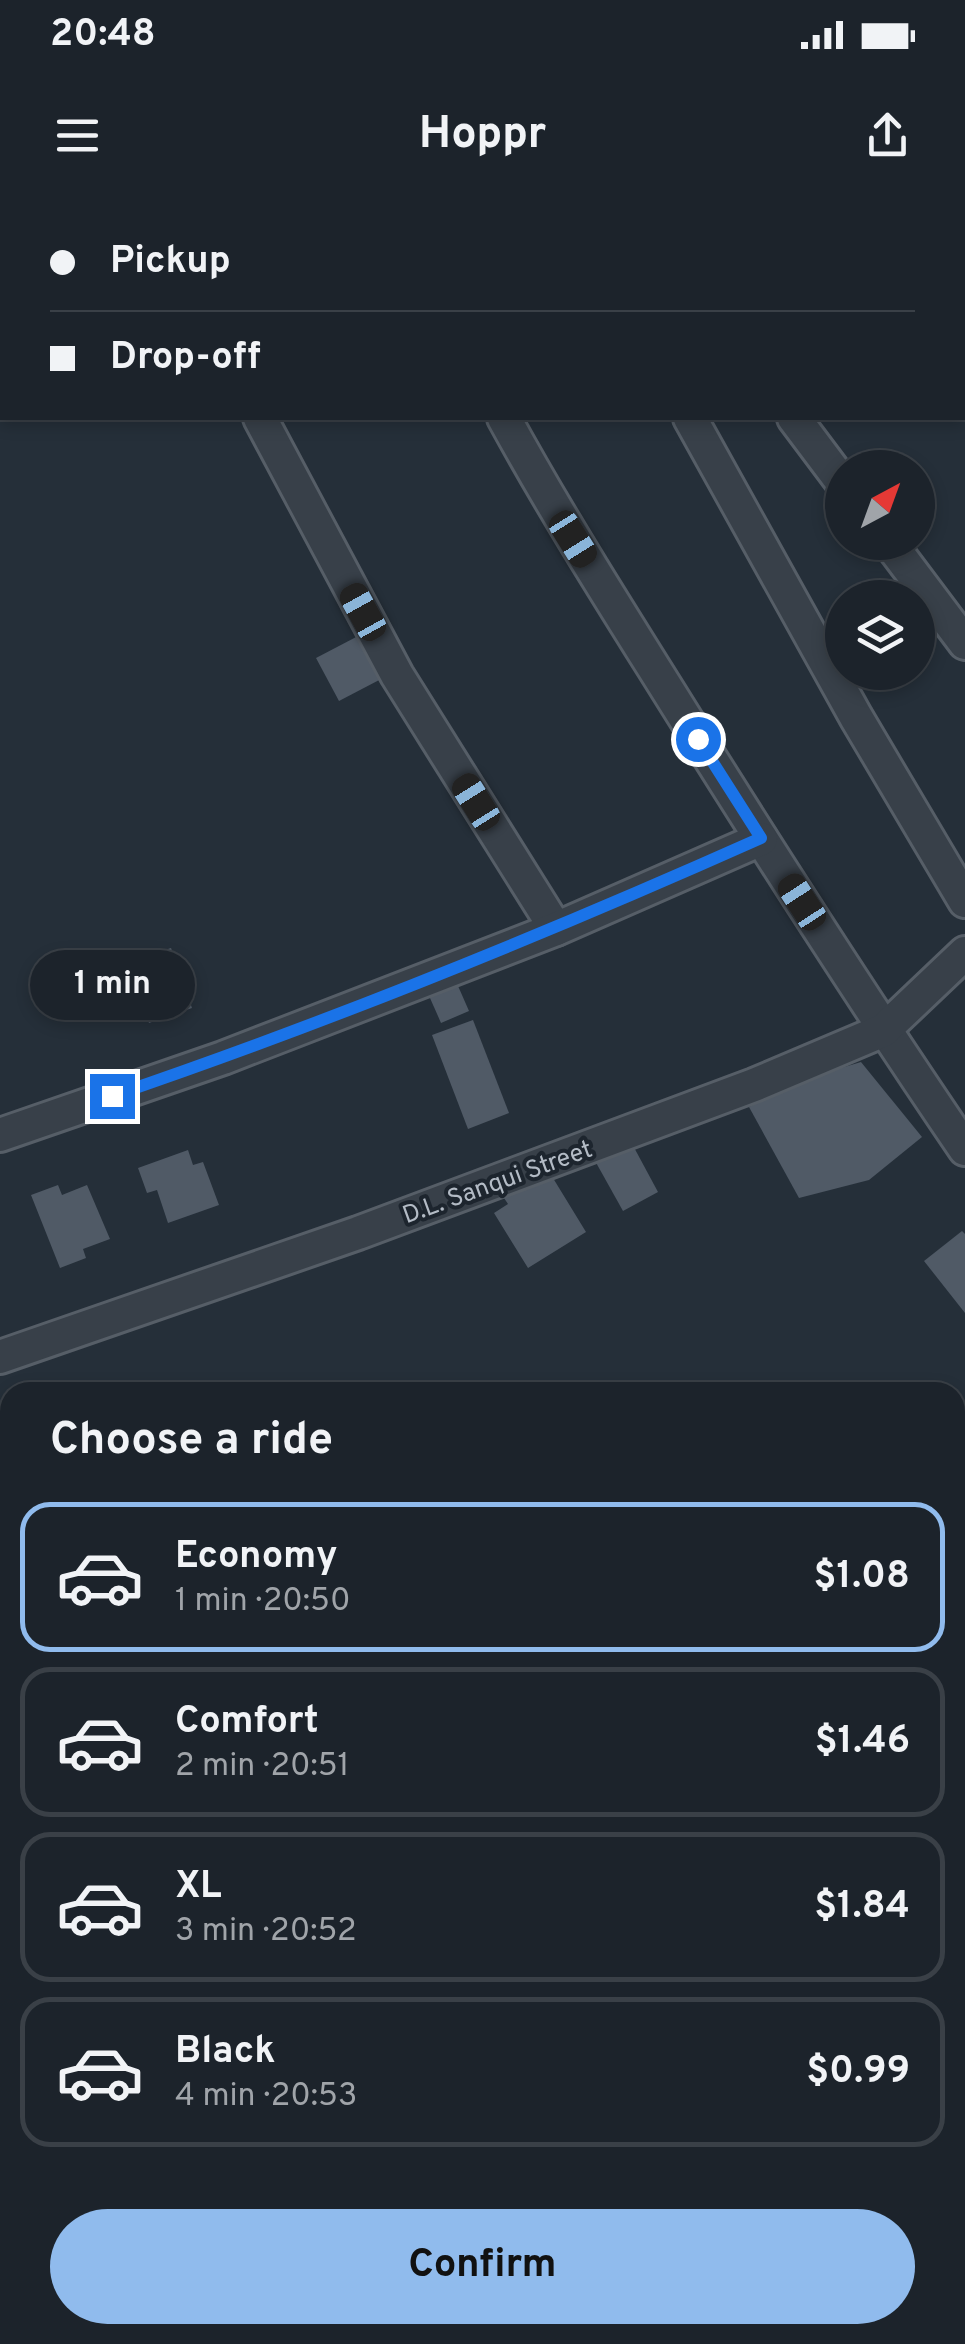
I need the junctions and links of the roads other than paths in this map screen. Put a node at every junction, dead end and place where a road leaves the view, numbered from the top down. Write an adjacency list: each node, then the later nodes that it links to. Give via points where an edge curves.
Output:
1 (261, 420): 10 (street, via 397,675)
2 (505, 420): 8 (street)
3 (691, 420): 9 (street)
4 (796, 420): 5 (street)
5 (825, 459)
6 (903, 560): 7 (street)
7 (965, 643)
8 (761, 838): 10 (street); 12 (street)
9 (965, 902)
10 (556, 929): 13 (street, via 223,1058)
11 (965, 953): 12 (street, D.L. Sanqui Street)
12 (884, 1030): 14 (street); 15 (street, D.L. Sanqui Street, via 358,1233)
13 (0, 1135)
14 (965, 1149)
15 (0, 1356)

